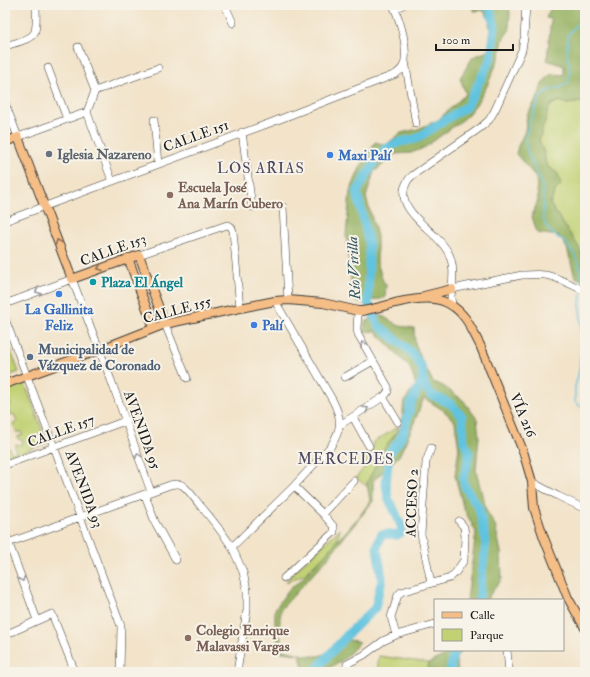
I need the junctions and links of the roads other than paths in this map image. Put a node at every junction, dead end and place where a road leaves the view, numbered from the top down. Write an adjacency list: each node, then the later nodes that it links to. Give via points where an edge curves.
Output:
1 (36, 5): 7 (street, via 33,35)
2 (225, 5): 6 (street)
3 (403, 5): 5 (street)
4 (526, 5): 30 (street, via 522,50 495,110 480,128 413,175 404,189 404,198 412,214 437,237 450,255 454,272)
5 (394, 7): 9 (street, via 405,46)
6 (233, 23)
7 (5, 46)
8 (78, 47): 12 (street)
9 (404, 57): 17 (street); 18 (street, CALLE 151, via 403,67 396,74)
10 (48, 68): 15 (street)
11 (158, 68): 12 (street)
12 (95, 91): 14 (street)
13 (5, 103): 19 (street)
14 (87, 112): 15 (street); 22 (street)
15 (67, 119): 19 (street)
16 (154, 120): 21 (street)
17 (416, 124)
18 (242, 132): 21 (street, CALLE 151); 25 (street)
19 (18, 137): 20 (main road); 23 (main road, AVENIDA 95)
20 (5, 142)
21 (158, 164): 22 (street, CALLE 151)
22 (112, 180): 23 (street, CALLE 151)
23 (45, 206): 26 (street, CALLE 151); 29 (main road, AVENIDA 95, one-way to 23)
24 (283, 207): 33 (street)
25 (252, 208)
26 (5, 221)
27 (138, 254): 28 (main road, CALLE 153); 37 (street, CALLE 153, via 227,225 231,226); 40 (main road)
28 (128, 258): 29 (main road, CALLE 153, one-way to 29); 41 (main road)
29 (72, 279): 35 (street, CALLE 153, one-way to 35); 42 (street, AVENIDA 95)
30 (452, 289): 31 (street, via 533,274 546,275); 32 (main road); 36 (street)
31 (585, 291)
32 (414, 298): 36 (main road, VÍA 216, via 432,298); 38 (main road, VÍA 216)
33 (288, 300): 34 (main road, CALLE 155); 38 (main road, CALLE 155, via 323,303)
34 (275, 301): 37 (main road, CALLE 155); 52 (street, via 333,401)
35 (5, 304)
36 (452, 306): 58 (main road, VÍA 216, via 465,318 480,345 518,435)
37 (240, 308): 40 (main road, CALLE 155)
38 (360, 311): 43 (street, one-way to 38, via 358,334)
39 (5, 319): 44 (street, AVENIDA 93)
40 (165, 324): 41 (main road, CALLE 155); 46 (street)
41 (154, 328): 42 (main road, CALLE 155)
42 (99, 350): 44 (main road, CALLE 155); 50 (street, AVENIDA 95)
43 (373, 360): 45 (street); 48 (street, via 389,390)
44 (26, 376): 47 (main road, CALLE 155); 54 (street, AVENIDA 93)
45 (345, 377)
46 (187, 378)
47 (5, 384)
48 (383, 397): 49 (street, one-way to 48); 51 (street)
49 (353, 417): 52 (street); 53 (street)
50 (125, 421): 54 (street, CALLE 157); 60 (street, AVENIDA 95, one-way to 50)
51 (398, 422)
52 (340, 425): 59 (street, via 332,446)
53 (369, 446)
54 (54, 447): 56 (street, CALLE 157); 63 (street, AVENIDA 93)
55 (431, 448): 70 (street, ACCESO 2, via 426,462 421,534)
56 (5, 464)
57 (354, 481): 62 (street)
58 (532, 482): 61 (street); 71 (main road, VÍA 216, via 534,508)
59 (294, 486): 62 (street); 67 (street)
60 (148, 494): 63 (street); 67 (street, AVENIDA 95, via 170,485 180,484 191,493); 68 (street, via 155,522)
61 (585, 509)
62 (323, 514): 69 (street, via 334,527 334,532)
63 (80, 518): 66 (street); 79 (street, AVENIDA 93, via 121,626)
64 (459, 521): 70 (street, via 464,527 464,560 450,578)
65 (5, 532): 66 (street)
66 (7, 543): 72 (street, one-way to 72)
67 (232, 547): 80 (street, AVENIDA 95, via 243,572 247,595)
68 (176, 560)
69 (284, 578)
70 (431, 583): 76 (street, via 398,595 391,617)
71 (565, 599): 74 (main road, VÍA 216)
72 (37, 620): 75 (street); 78 (street, via 52,614)
73 (434, 624): 76 (street)
74 (585, 628)
75 (5, 635)
76 (396, 635): 81 (street, via 347,664)
77 (507, 651): 82 (street)
78 (75, 672)
79 (120, 672)
80 (237, 672)
81 (346, 672)
82 (509, 672)

